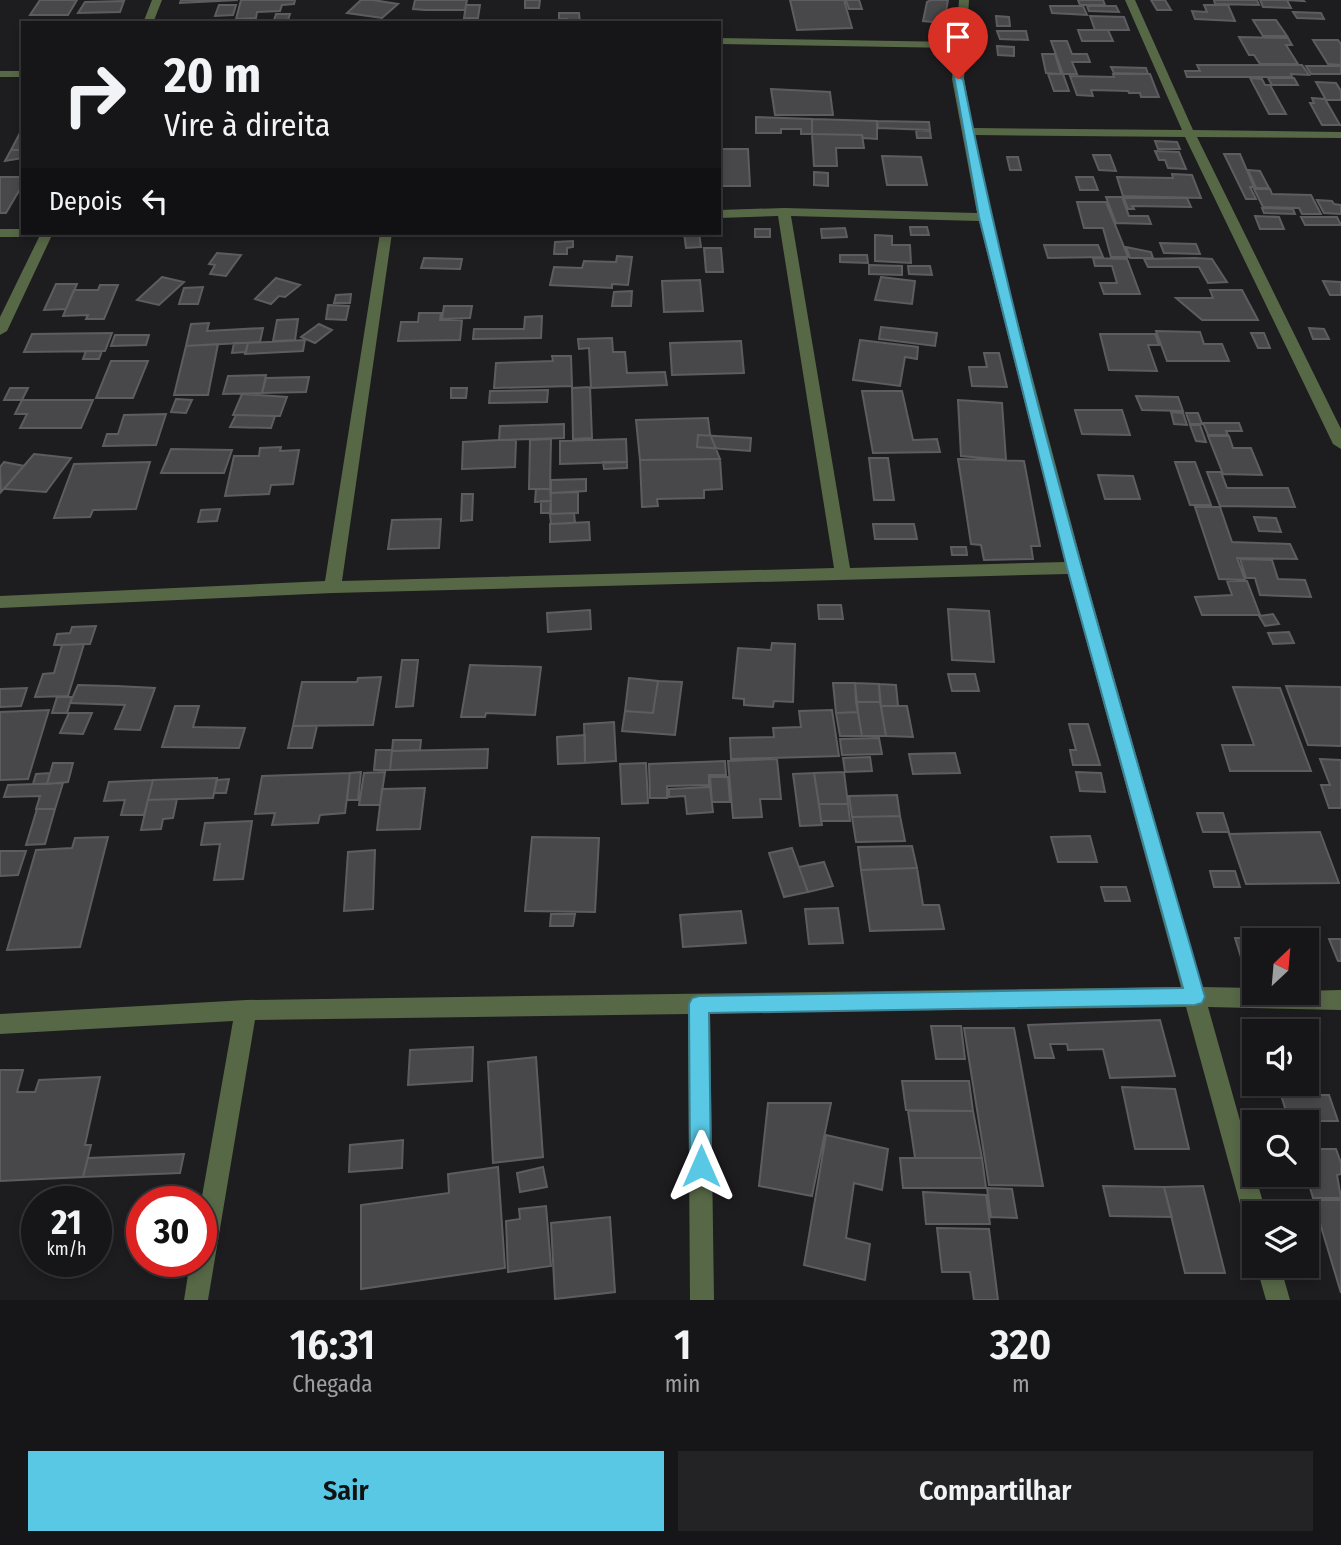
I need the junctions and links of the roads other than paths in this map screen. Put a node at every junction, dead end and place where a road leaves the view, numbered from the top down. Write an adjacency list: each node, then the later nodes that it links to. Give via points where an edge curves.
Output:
1 (158, 0): 4 (street)
2 (964, 0): 6 (street)
3 (1130, 0): 10 (street)
4 (149, 21)
5 (721, 41): 6 (street)
6 (959, 45): 9 (street, via 958,79)
7 (0, 74): 8 (street)
8 (21, 74)
9 (969, 131): 10 (street); 14 (street)
10 (1189, 133): 11 (street); 20 (street)
11 (1341, 135)
12 (784, 212): 13 (street); 14 (street); 22 (street)
13 (721, 214)
14 (984, 217): 21 (street)
15 (0, 233): 16 (street)
16 (21, 233)
17 (46, 235): 19 (street)
18 (386, 235): 23 (street)
19 (0, 331)
20 (1341, 444)
21 (1074, 568): 22 (street); 25 (street)
22 (843, 574): 23 (street)
23 (333, 587): 24 (street)
24 (0, 602)
25 (1195, 997): 26 (street); 27 (street); 30 (street)
26 (1341, 1000)
27 (699, 1004): 28 (street); 33 (street)
28 (246, 1010): 29 (street); 32 (street)
29 (0, 1024)
30 (1251, 1201)
31 (1272, 1278): 34 (street)
32 (196, 1300)
33 (702, 1300)
34 (1278, 1300)

